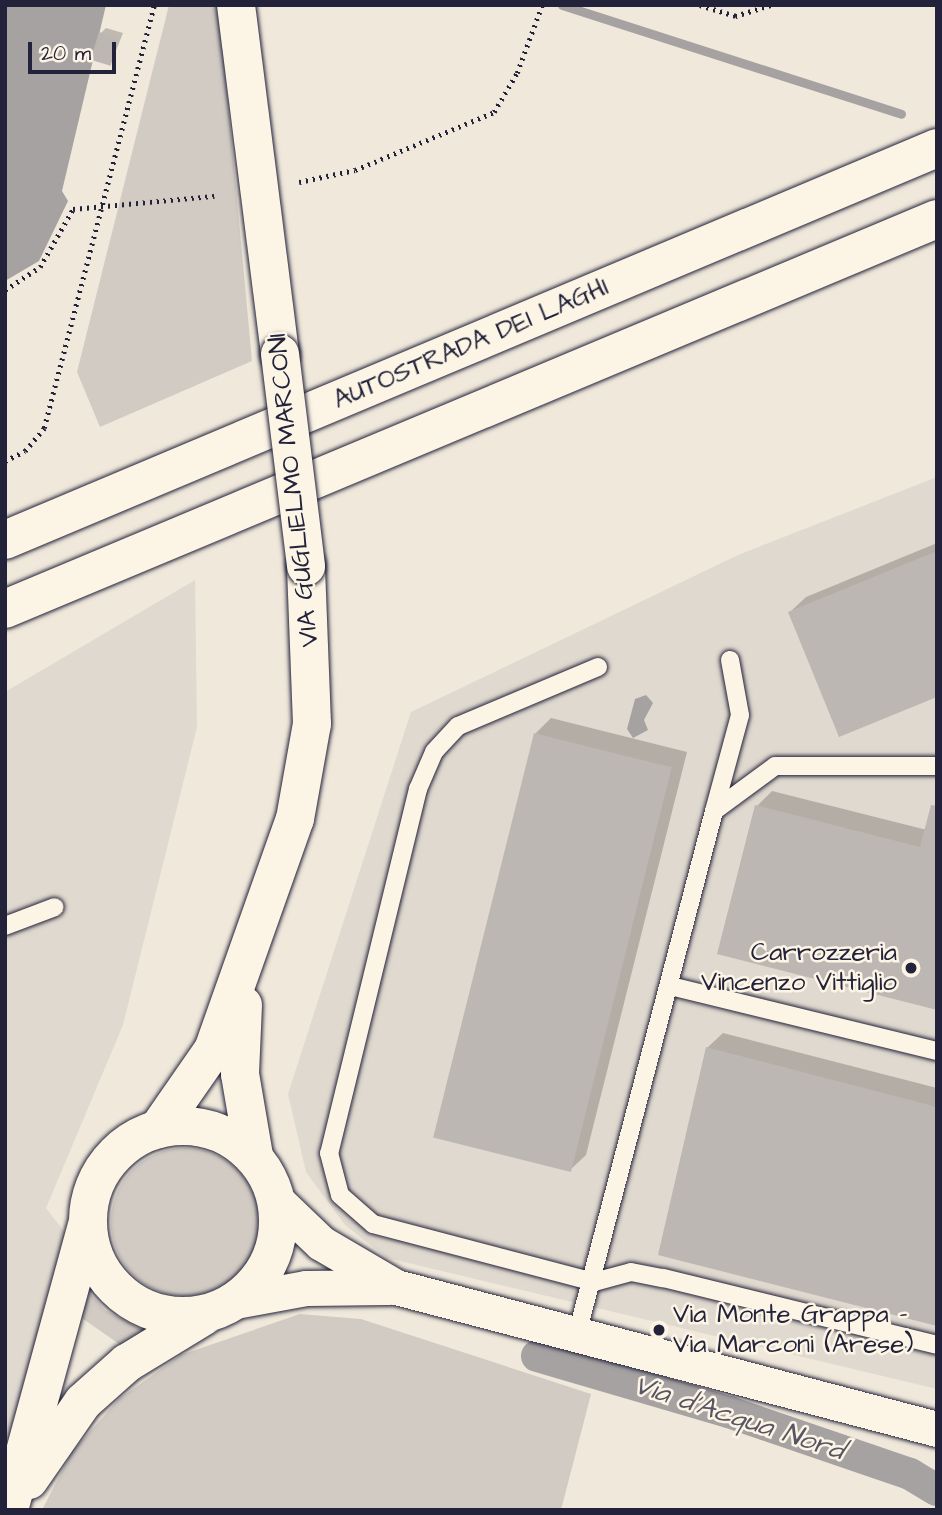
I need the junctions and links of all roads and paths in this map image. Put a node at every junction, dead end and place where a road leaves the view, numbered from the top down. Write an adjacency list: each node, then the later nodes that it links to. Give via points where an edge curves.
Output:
1 (154, 5): 9 (path)
2 (236, 5): 21 (main road, VIA GUGLIELMO MARCONI, bridge, via 306,566 312,712 307,772)
3 (542, 5): 7 (path, via 503,101 480,122 355,170)
4 (700, 5): 5 (path, via 735,16)
5 (771, 5)
6 (937, 148): 13 (main road, AUTOSTRADA DEI LAGHI)
7 (299, 183)
8 (214, 196): 9 (path)
9 (106, 207): 11 (path, via 73,209 40,267); 12 (path, via 44,428 25,451)
10 (937, 219): 14 (main road)
11 (5, 290)
12 (5, 461)
13 (5, 540)
14 (5, 609)
15 (730, 660): 18 (lane, via 740,715)
16 (598, 667): 28 (lane, via 458,726 434,752 418,789 329,1153 340,1195 373,1224)
17 (937, 766): 18 (lane, via 775,766)
18 (714, 811): 22 (lane)
19 (55, 907): 20 (lane)
20 (5, 926)
21 (247, 968): 24 (main road, VIA GUGLIELMO MARCONI, via 206,1065); 25 (main road, VIA GUGLIELMO MARCONI, via 240,1074)
22 (670, 986): 23 (lane); 28 (lane)
23 (937, 1051)
24 (158, 1129): 25 (main road, via 210,1129); 27 (main road, via 108,1162 93,1189)
25 (254, 1157): 26 (main road)
26 (276, 1200): 29 (street, via 321,1243); 30 (main road, via 272,1257)
27 (87, 1222): 30 (main road, via 100,1269 125,1297 157,1314); 35 (main road)
28 (594, 1282): 31 (lane); 32 (lane, via 631,1272)
29 (396, 1287): 30 (street, via 306,1287); 31 (street)
30 (220, 1308): 35 (main road, via 127,1363 83,1402)
31 (577, 1334): 33 (street)
32 (937, 1346)
33 (922, 1426): 34 (street)
34 (937, 1441)
35 (11, 1510)

